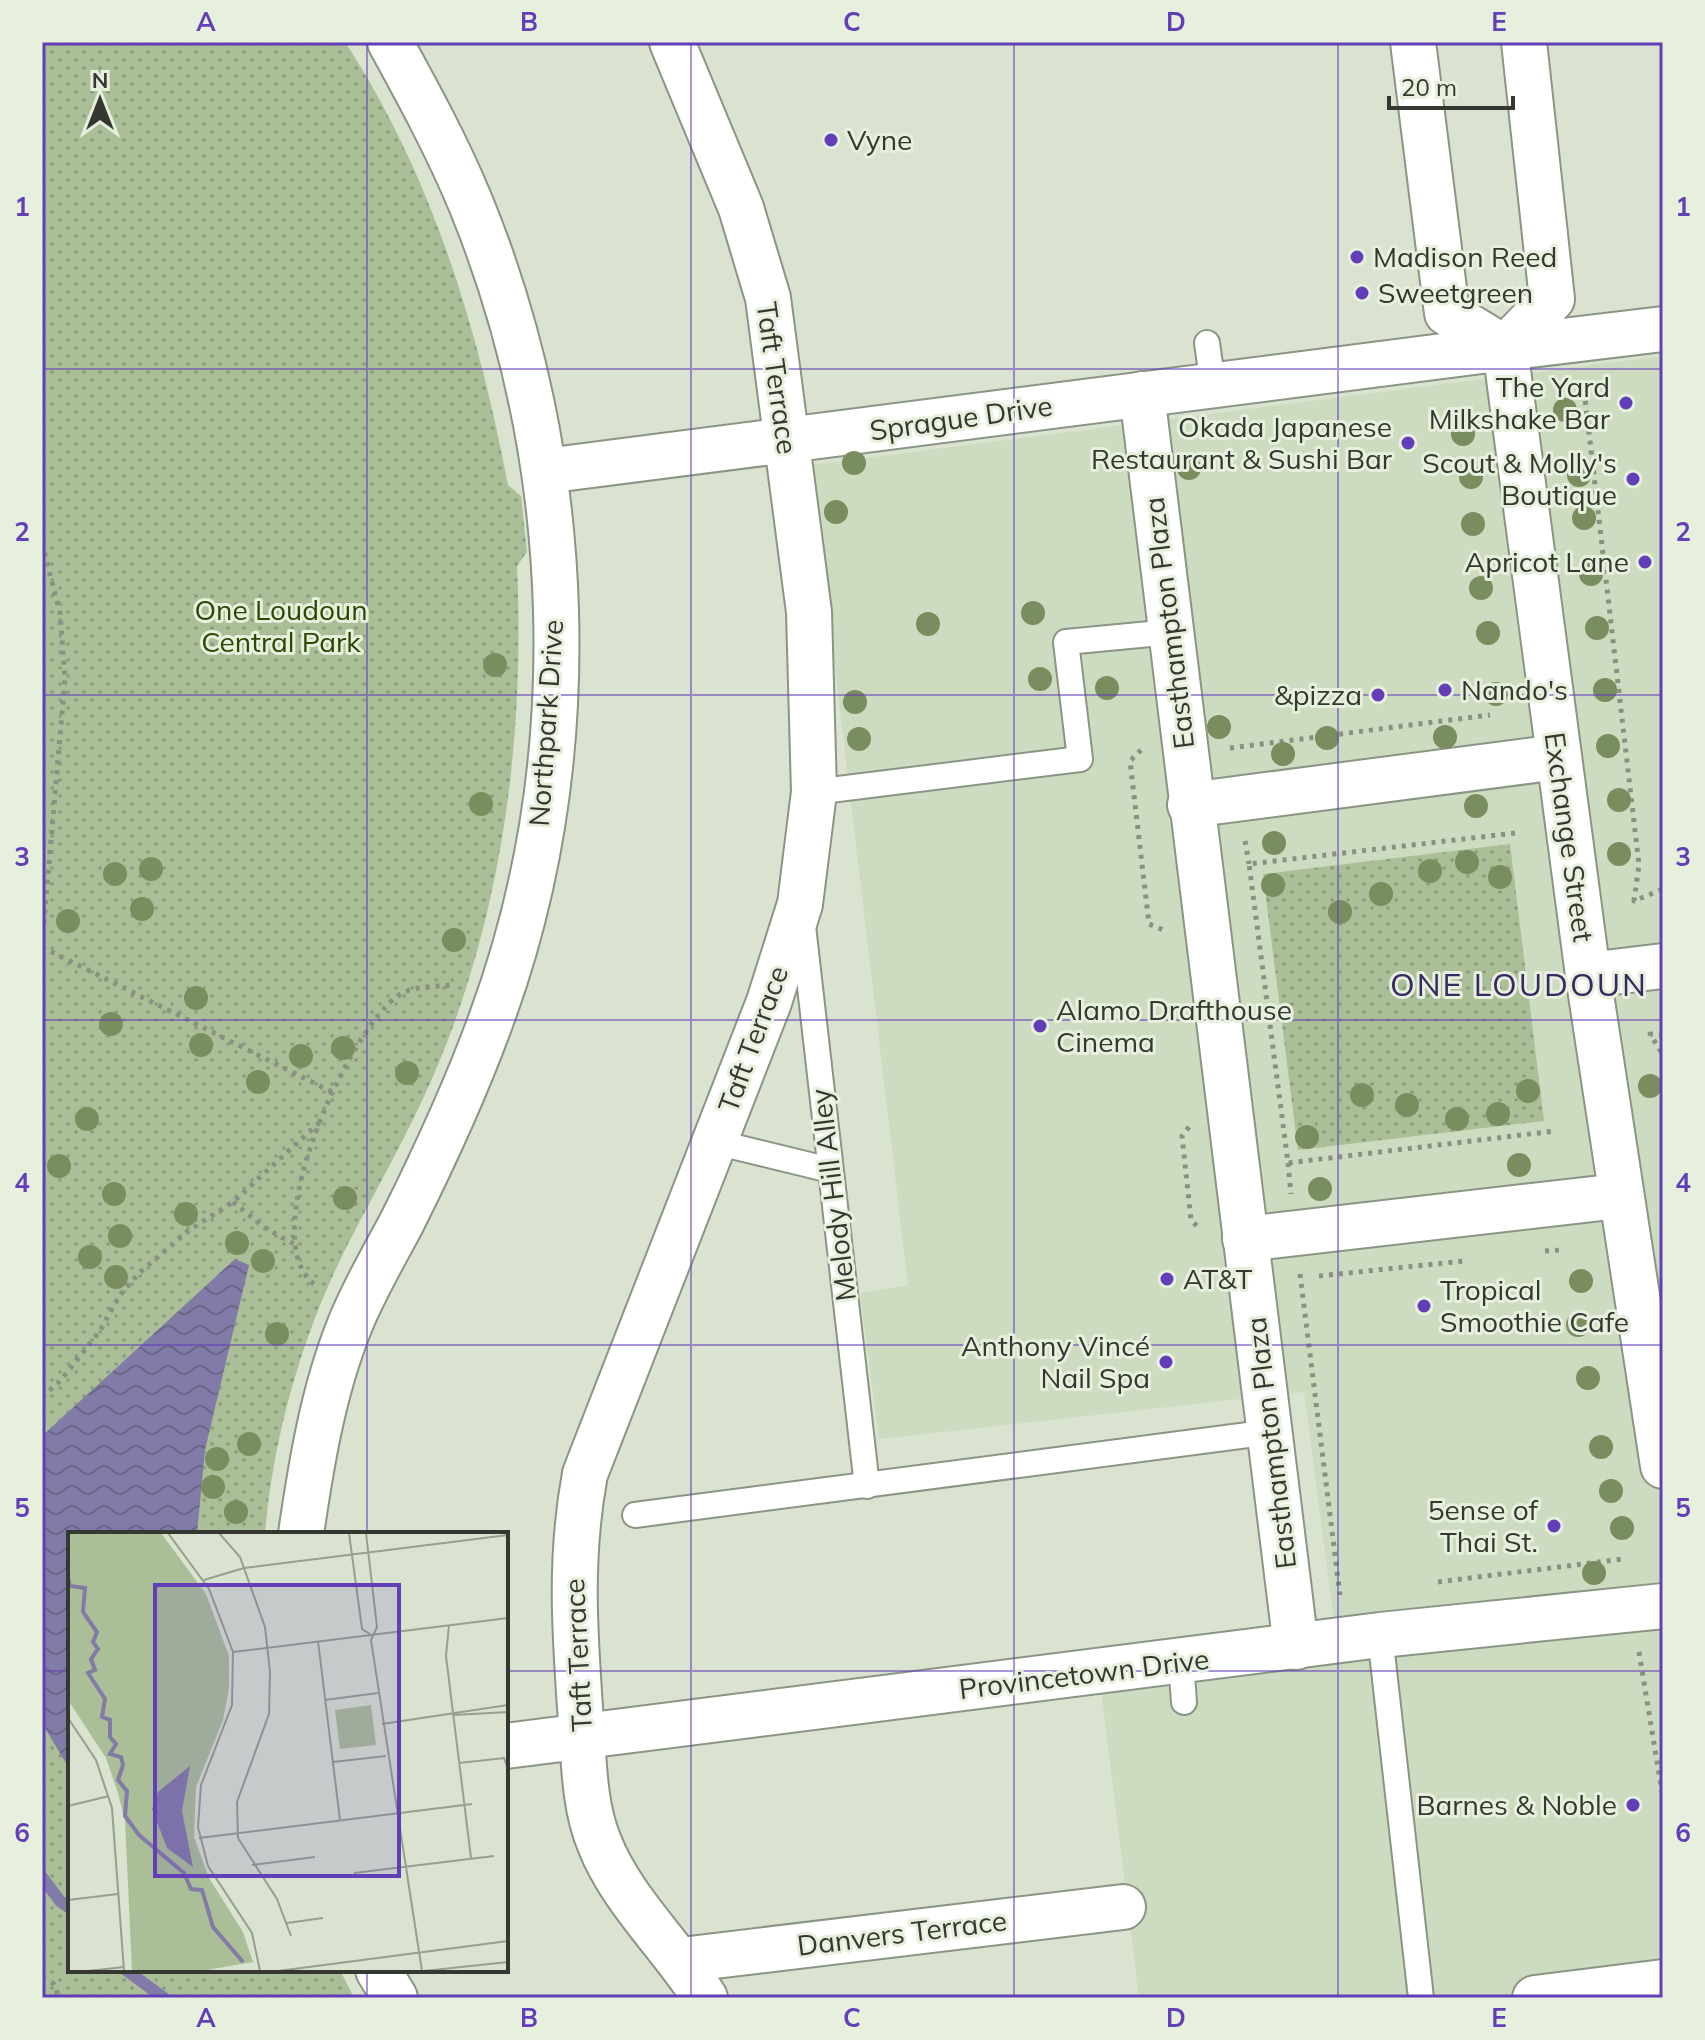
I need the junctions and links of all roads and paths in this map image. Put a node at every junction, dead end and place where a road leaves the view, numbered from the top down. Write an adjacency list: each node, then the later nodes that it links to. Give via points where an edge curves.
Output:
1 (390, 42): 10 (street, Northpark Drive, via 471,205 524,371)
2 (672, 42): 9 (street, Taft Terrace, via 741,208 768,298)
3 (1413, 42): 6 (street, via 1447,313)
4 (1524, 42): 6 (street, via 1552,299)
5 (1663, 329): 6 (street, Sprague Drive)
6 (1505, 348): 8 (street, Sprague Drive, via 1210,364); 13 (street, Exchange Street)
7 (1583, 377): 17 (path, via 1639,865 1634,901)
8 (1142, 394): 9 (street, Sprague Drive); 12 (street, Easthampton Plaza)
9 (787, 441): 10 (street, Sprague Drive); 14 (street, Taft Terrace, via 809,612)
10 (545, 471): 40 (street, Northpark Drive, via 555,661 549,772 524,910 492,1018 441,1144 349,1328 327,1403)
11 (42, 543): 19 (path, via 60,613 65,679)
12 (1171, 632): 14 (lane, via 1066,642 1080,759); 15 (street, Easthampton Plaza)
13 (1558, 757): 15 (street); 21 (street, Exchange Street)
14 (814, 792): 18 (street, Taft Terrace)
15 (1190, 805): 32 (street, Easthampton Plaza)
16 (1515, 833): 27 (path, via 1249,864 1268,1015 1288,1163)
17 (1663, 889)
18 (800, 904): 28 (street, Taft Terrace); 29 (lane, Melody Hill Alley)
19 (42, 946): 25 (path)
20 (1663, 966): 21 (street)
21 (1588, 975): 30 (street, Exchange Street)
22 (453, 985): 25 (path, via 419,987 396,996 375,1019)
23 (1663, 1035): 24 (path, via 1650,1034)
24 (1663, 1055)
25 (334, 1093): 26 (path)
26 (319, 1123): 31 (path); 33 (path, via 304,1168)
27 (1555, 1131)
28 (715, 1142): 29 (lane); 45 (street, Taft Terrace, via 585,1474 573,1556)
29 (830, 1170): 38 (lane, Melody Hill Alley)
30 (1619, 1196): 32 (street); 37 (street, Exchange Street)
31 (233, 1202): 33 (path); 35 (path, via 139,1273 99,1332)
32 (1245, 1239): 36 (street, Easthampton Plaza)
33 (294, 1244): 34 (path, via 304,1276)
34 (314, 1284)
35 (42, 1397)
36 (1271, 1432): 38 (lane); 43 (street, Easthampton Plaza)
37 (1663, 1466)
38 (867, 1486): 39 (lane)
39 (635, 1515)
40 (301, 1532)
41 (1663, 1606): 42 (street, Provincetown Drive)
42 (1380, 1635): 43 (street, Provincetown Drive); 56 (lane)
43 (1296, 1647): 45 (street, Provincetown Drive, via 1183,1682)
44 (1638, 1649): 47 (path)
45 (582, 1735): 46 (street, Provincetown Drive); 49 (street, Taft Terrace, via 599,1842 638,1908)
46 (508, 1746)
47 (1663, 1798)
48 (1123, 1907): 49 (street, Danvers Terrace)
49 (681, 1960): 55 (street, Taft Terrace)
50 (379, 1972): 54 (street)
51 (42, 1978): 53 (path, via 54,1984)
52 (1663, 1982): 57 (street)
53 (59, 1998)
54 (395, 1998)
55 (705, 1998)
56 (1421, 1998)
57 (1535, 1998)

